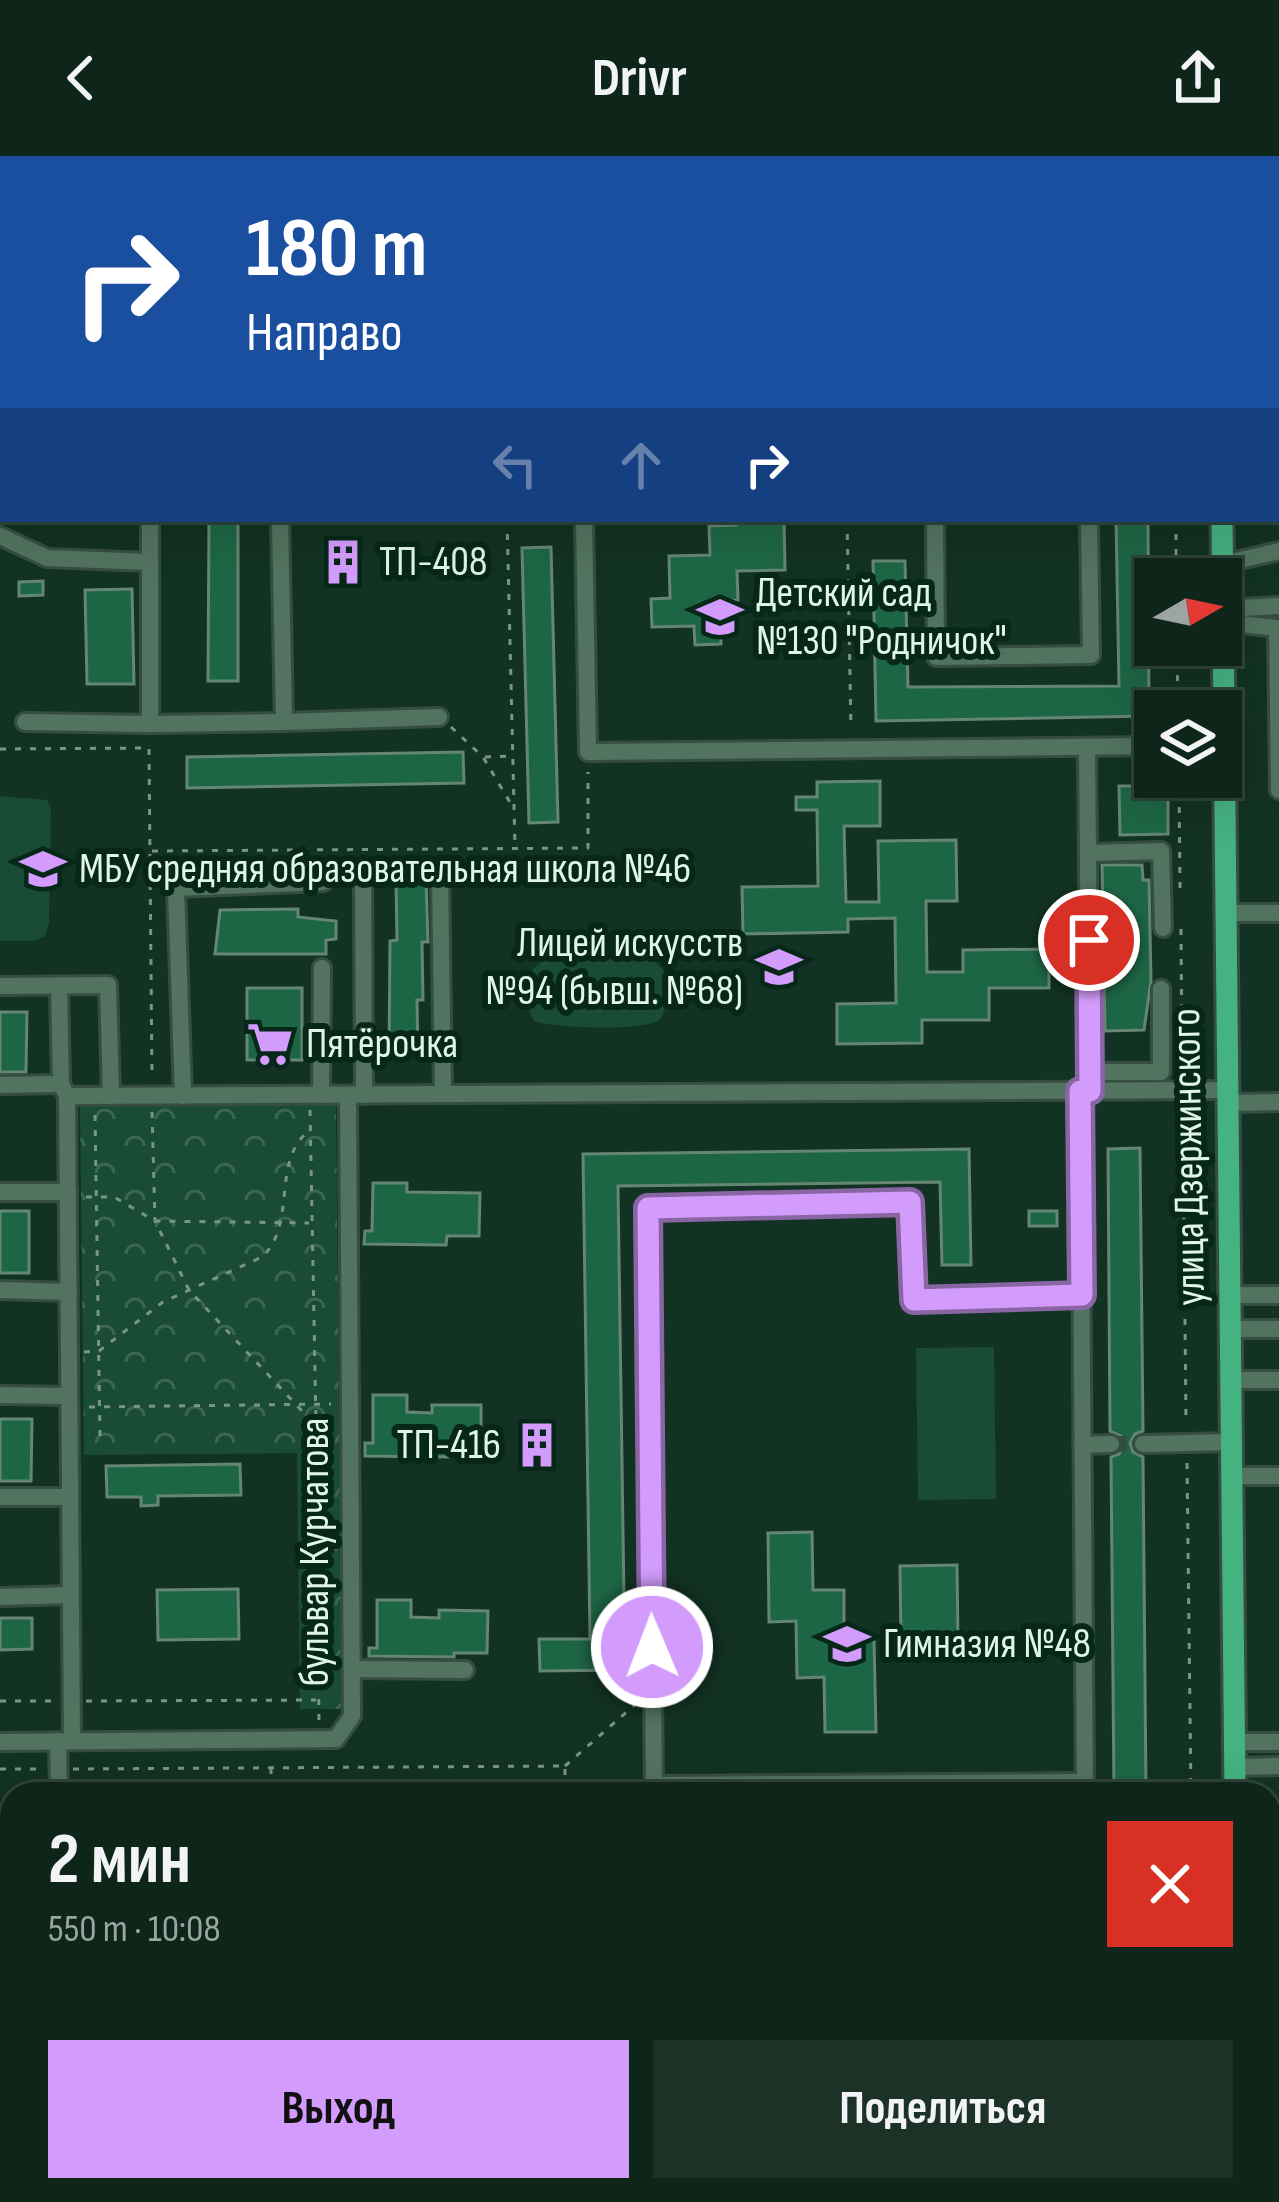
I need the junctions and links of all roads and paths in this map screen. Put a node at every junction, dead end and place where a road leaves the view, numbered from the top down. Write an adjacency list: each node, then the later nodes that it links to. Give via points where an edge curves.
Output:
1 (149, 522): 15 (street)
2 (280, 522): 21 (street)
3 (507, 522): 28 (path)
4 (584, 522): 27 (street)
5 (847, 522): 26 (path)
6 (934, 522): 7 (street, via 936,657 1091,655)
7 (1089, 522)
8 (1176, 522): 12 (path)
9 (1222, 522): 13 (main road, улица Дзержинского)
10 (0, 536): 15 (street, via 47,558)
11 (1279, 550): 14 (street)
12 (1176, 558)
13 (1223, 558)
14 (1242, 559)
15 (150, 562): 22 (street)
16 (1279, 607): 17 (street)
17 (1242, 613)
18 (1242, 620): 30 (street, via 1277,628)
19 (440, 717): 21 (street); 29 (path)
20 (26, 722): 22 (street)
21 (284, 722): 22 (street)
22 (150, 724)
23 (1134, 746): 24 (street)
24 (1087, 747): 26 (street); 36 (street)
25 (0, 749): 35 (path, via 149,748)
26 (851, 749): 27 (street)
27 (588, 752): 34 (path, via 588,848)
28 (513, 756): 29 (path); 33 (path)
29 (483, 757): 33 (path)
30 (1279, 790)
31 (1179, 798): 40 (path)
32 (1224, 798): 41 (main road, улица Дзержинского)
33 (514, 811): 34 (path)
34 (515, 849): 35 (path)
35 (150, 851): 56 (path)
36 (1088, 853): 43 (street, via 1161,851); 49 (street)
37 (440, 871): 38 (path); 52 (street)
38 (363, 875): 54 (street, бульвар Курчатова)
39 (323, 882): 57 (street, via 176,888)
40 (1180, 904)
41 (1226, 913): 42 (street); 58 (main road, улица Дзержинского)
42 (1279, 913)
43 (1172, 928): 51 (path)
44 (322, 968): 53 (street)
45 (0, 986): 46 (street)
46 (59, 986): 50 (street); 55 (street, via 108,985)
47 (1161, 989): 49 (street, via 1161,1072)
48 (0, 1085): 50 (street)
49 (1087, 1085): 51 (street); 52 (street); 70 (street)
50 (64, 1090): 55 (street); 62 (street)
51 (1183, 1090): 58 (street); 88 (path)
52 (443, 1094): 54 (street)
53 (316, 1095): 54 (street); 57 (street); 60 (path)
54 (356, 1095): 81 (street, бульвар Курчатова)
55 (103, 1096): 56 (street); 63 (path)
56 (152, 1096): 57 (street); 64 (path)
57 (183, 1096)
58 (1228, 1097): 59 (street); 71 (main road, улица Дзержинского)
59 (1279, 1102)
60 (310, 1130): 65 (path, via 288,1159); 66 (path)
61 (0, 1192): 62 (street)
62 (68, 1194): 63 (path); 69 (street)
63 (96, 1197): 64 (path, via 114,1197); 75 (path)
64 (155, 1221): 65 (path); 68 (path)
65 (278, 1223): 66 (path); 68 (path, via 262,1257)
66 (311, 1223): 83 (path)
67 (0, 1290): 69 (street)
68 (189, 1290): 75 (path); 82 (path)
69 (69, 1292): 76 (street)
70 (1082, 1295): 91 (street); 100 (street, via 914,1300 910,1202 648,1208)
71 (1230, 1295): 72 (street); 73 (main road, улица Дзержинского)
72 (1279, 1295)
73 (1230, 1329): 74 (street); 78 (main road, улица Дзержинского)
74 (1279, 1329)
75 (99, 1351): 76 (path); 84 (path)
76 (69, 1352): 80 (street)
77 (1279, 1379): 78 (street)
78 (1231, 1380): 87 (main road, улица Дзержинского)
79 (0, 1395): 80 (street)
80 (69, 1401): 84 (path); 95 (street)
81 (351, 1403): 83 (path); 98 (street, бульвар Курчатова)
82 (294, 1404): 83 (path); 84 (path); 85 (path)
83 (315, 1404): 85 (path)
84 (100, 1407): 86 (path)
85 (316, 1426): 101 (path)
86 (100, 1437)
87 (1231, 1442): 88 (street); 92 (main road, улица Дзержинского)
88 (1187, 1443): 90 (street); 121 (path)
89 (1111, 1444): 91 (street)
90 (1143, 1444)
91 (1082, 1445): 120 (street)
92 (1232, 1476): 93 (street); 107 (main road, улица Дзержинского)
93 (1279, 1476)
94 (0, 1497): 95 (street)
95 (70, 1497): 96 (street)
96 (71, 1595): 97 (street); 102 (street)
97 (0, 1597)
98 (353, 1669): 99 (street); 104 (street, бульвар Курчатова, via 352,1716 336,1739)
99 (465, 1670)
100 (653, 1689): 111 (path); 119 (street)
101 (319, 1700): 102 (path); 104 (path)
102 (72, 1701): 103 (path); 105 (street)
103 (0, 1702)
104 (319, 1739): 105 (street, бульвар Курчатова); 110 (path)
105 (65, 1741): 106 (street, бульвар Курчатова); 115 (street)
106 (0, 1742)
107 (1234, 1742): 108 (street); 113 (main road, улица Дзержинского)
108 (1279, 1742)
109 (271, 1766): 110 (path); 115 (path); 117 (path)
110 (319, 1766): 111 (path)
111 (566, 1766): 118 (path)
112 (1279, 1766): 113 (street)
113 (1234, 1767): 122 (main road, улица Дзержинского)
114 (0, 1769): 115 (path)
115 (58, 1769): 116 (street)
116 (58, 1782)
117 (271, 1782)
118 (566, 1782)
119 (654, 1782)
120 (1084, 1782)
121 (1191, 1782)
122 (1234, 1782)

